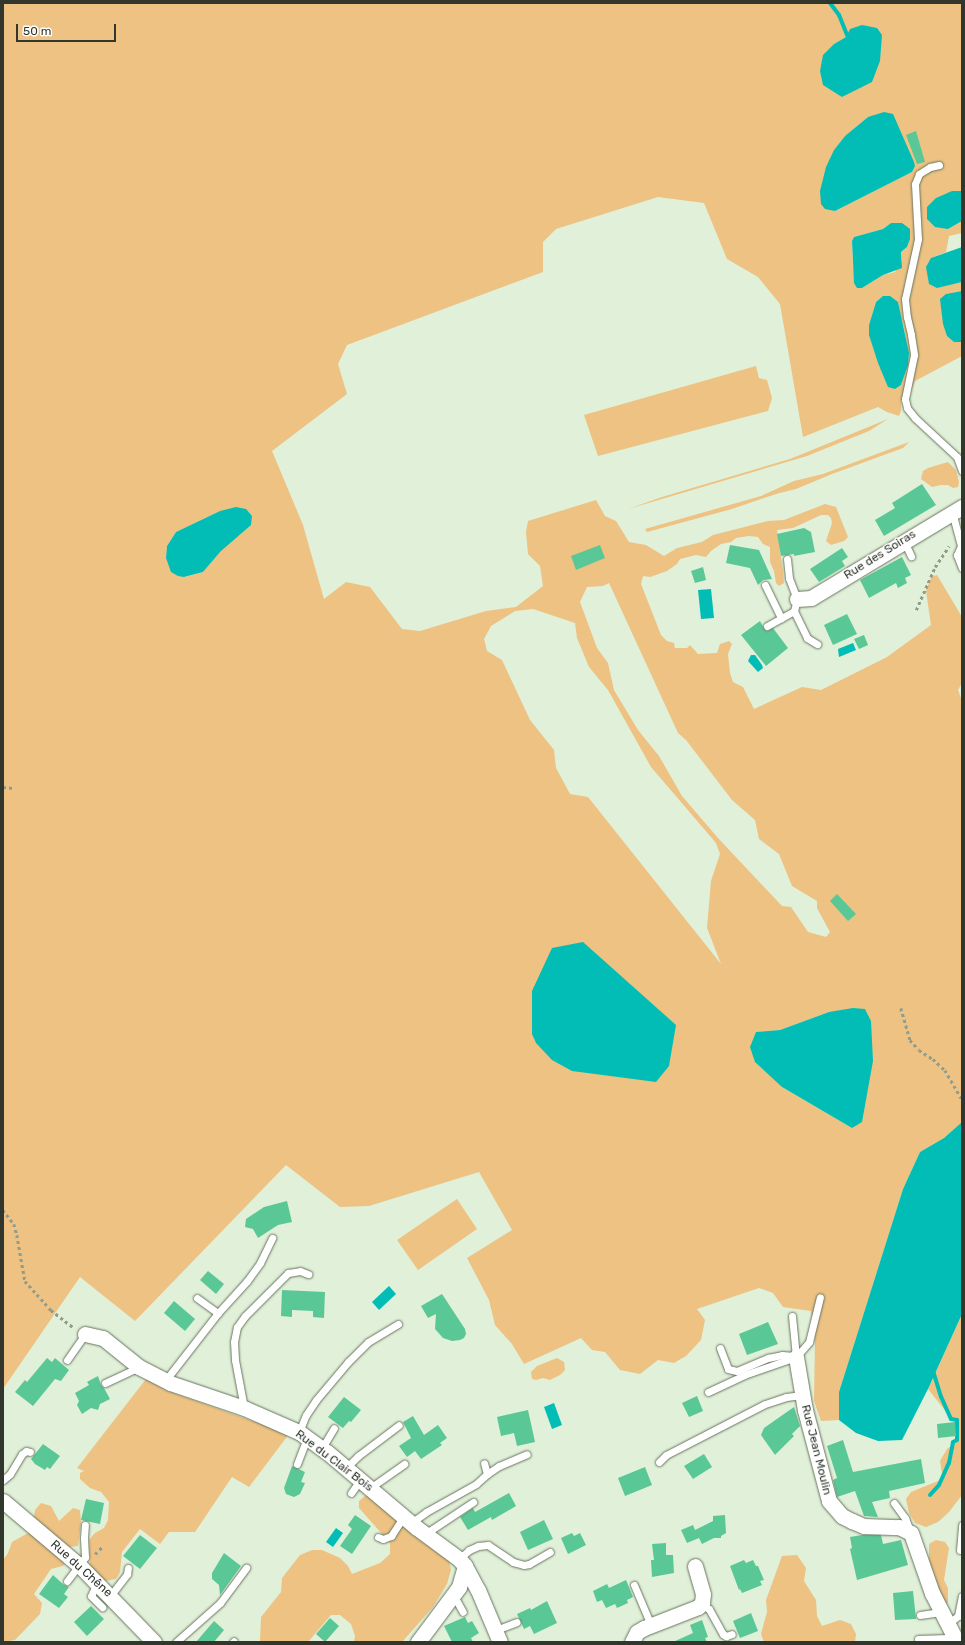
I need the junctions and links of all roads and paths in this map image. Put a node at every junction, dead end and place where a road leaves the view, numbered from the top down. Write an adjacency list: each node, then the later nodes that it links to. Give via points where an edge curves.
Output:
1 (939, 165): 2 (lane, via 919,174 914,184 918,239 905,299 914,354 905,399 907,408 915,418 957,457)
2 (962, 471)
3 (957, 509): 4 (lane); 5 (street, Rue des Soiras)
4 (958, 534): 8 (lane, via 961,546 958,555); 11 (path, via 935,567)
5 (904, 541): 6 (lane); 10 (street, Rue des Soiras)
6 (911, 556)
7 (787, 559): 10 (lane)
8 (962, 568)
9 (765, 585): 12 (lane)
10 (796, 605): 12 (lane); 14 (lane, via 807,638)
11 (916, 610)
12 (781, 618): 13 (lane)
13 (767, 626)
14 (817, 644)
15 (3, 787): 16 (path)
16 (14, 788)
17 (901, 1008): 18 (path, via 910,1040 945,1070)
18 (962, 1099)
19 (3, 1210): 27 (path, via 14,1224 25,1281 51,1310)
20 (272, 1238): 24 (lane, via 260,1263)
21 (308, 1274): 36 (lane, via 300,1271 288,1273 237,1327 234,1342 235,1360)
22 (820, 1297): 29 (lane, via 809,1342)
23 (197, 1298): 24 (lane)
24 (218, 1313): 32 (lane)
25 (792, 1316): 29 (lane)
26 (398, 1324): 39 (lane, via 368,1342 348,1362 306,1415)
27 (84, 1334): 30 (lane); 31 (street, Rue du Clair Bois, via 103,1338)
28 (720, 1348): 29 (lane, via 728,1369 737,1371 768,1358 782,1355)
29 (796, 1357): 34 (lane, via 744,1375); 35 (street, Rue Jean Moulin)
30 (67, 1360)
31 (139, 1367): 32 (street, Rue du Clair Bois); 33 (lane)
32 (165, 1381): 36 (street, Rue du Clair Bois)
33 (105, 1383)
34 (708, 1392)
35 (802, 1395): 43 (lane, via 765,1404 666,1455); 58 (street, Rue Jean Moulin, via 826,1494 834,1507 842,1516 864,1526 899,1527)
36 (244, 1408): 39 (street, Rue du Clair Bois)
37 (398, 1425): 47 (lane)
38 (334, 1428): 40 (lane)
39 (303, 1435): 40 (street, Rue du Clair Bois); 45 (lane)
40 (322, 1448): 47 (street, Rue du Clair Bois)
41 (30, 1452): 49 (lane, via 22,1454 10,1474)
42 (527, 1454): 48 (lane)
43 (659, 1462)
44 (484, 1463): 48 (lane)
45 (297, 1464)
46 (404, 1464): 50 (lane)
47 (346, 1468): 50 (street, Rue du Clair Bois)
48 (487, 1474): 55 (lane, via 476,1484)
49 (3, 1480)
50 (365, 1484): 51 (lane); 55 (street, Rue du Clair Bois)
51 (351, 1493)
52 (3, 1501): 64 (street, Rue du Chêne)
53 (473, 1502): 59 (lane)
54 (894, 1503): 58 (lane, via 905,1518)
55 (407, 1520): 59 (street, Rue du Clair Bois); 60 (lane, via 391,1536 383,1539)
56 (85, 1525): 64 (lane, via 85,1557)
57 (962, 1525): 61 (lane)
58 (911, 1533): 76 (street)
59 (425, 1534): 63 (street, Rue du Clair Bois)
60 (378, 1537)
61 (960, 1550)
62 (550, 1552): 63 (lane, via 524,1565 514,1562 488,1545 478,1546 469,1550)
63 (462, 1562): 70 (street, via 463,1576); 80 (street)
64 (80, 1566): 68 (lane); 72 (street, Rue du Chêne, via 97,1583)
65 (694, 1566): 73 (street, via 703,1594)
66 (128, 1568): 72 (lane, via 127,1574)
67 (246, 1568): 85 (lane, via 220,1603)
68 (67, 1581)
69 (634, 1585): 78 (lane)
70 (454, 1596): 74 (lane); 82 (street)
71 (962, 1596): 76 (lane, via 958,1616)
72 (106, 1601): 84 (street, Rue du Chêne)
73 (700, 1604): 78 (street); 79 (lane, via 709,1609 723,1634)
74 (463, 1612)
75 (920, 1615): 76 (lane)
76 (944, 1618): 83 (street)
77 (517, 1622): 80 (lane)
78 (651, 1625): 86 (street, via 637,1632)
79 (732, 1634)
80 (498, 1636)
81 (918, 1639): 83 (lane)
82 (422, 1640)
83 (956, 1640)
84 (154, 1642)
85 (176, 1642)
86 (632, 1642)

